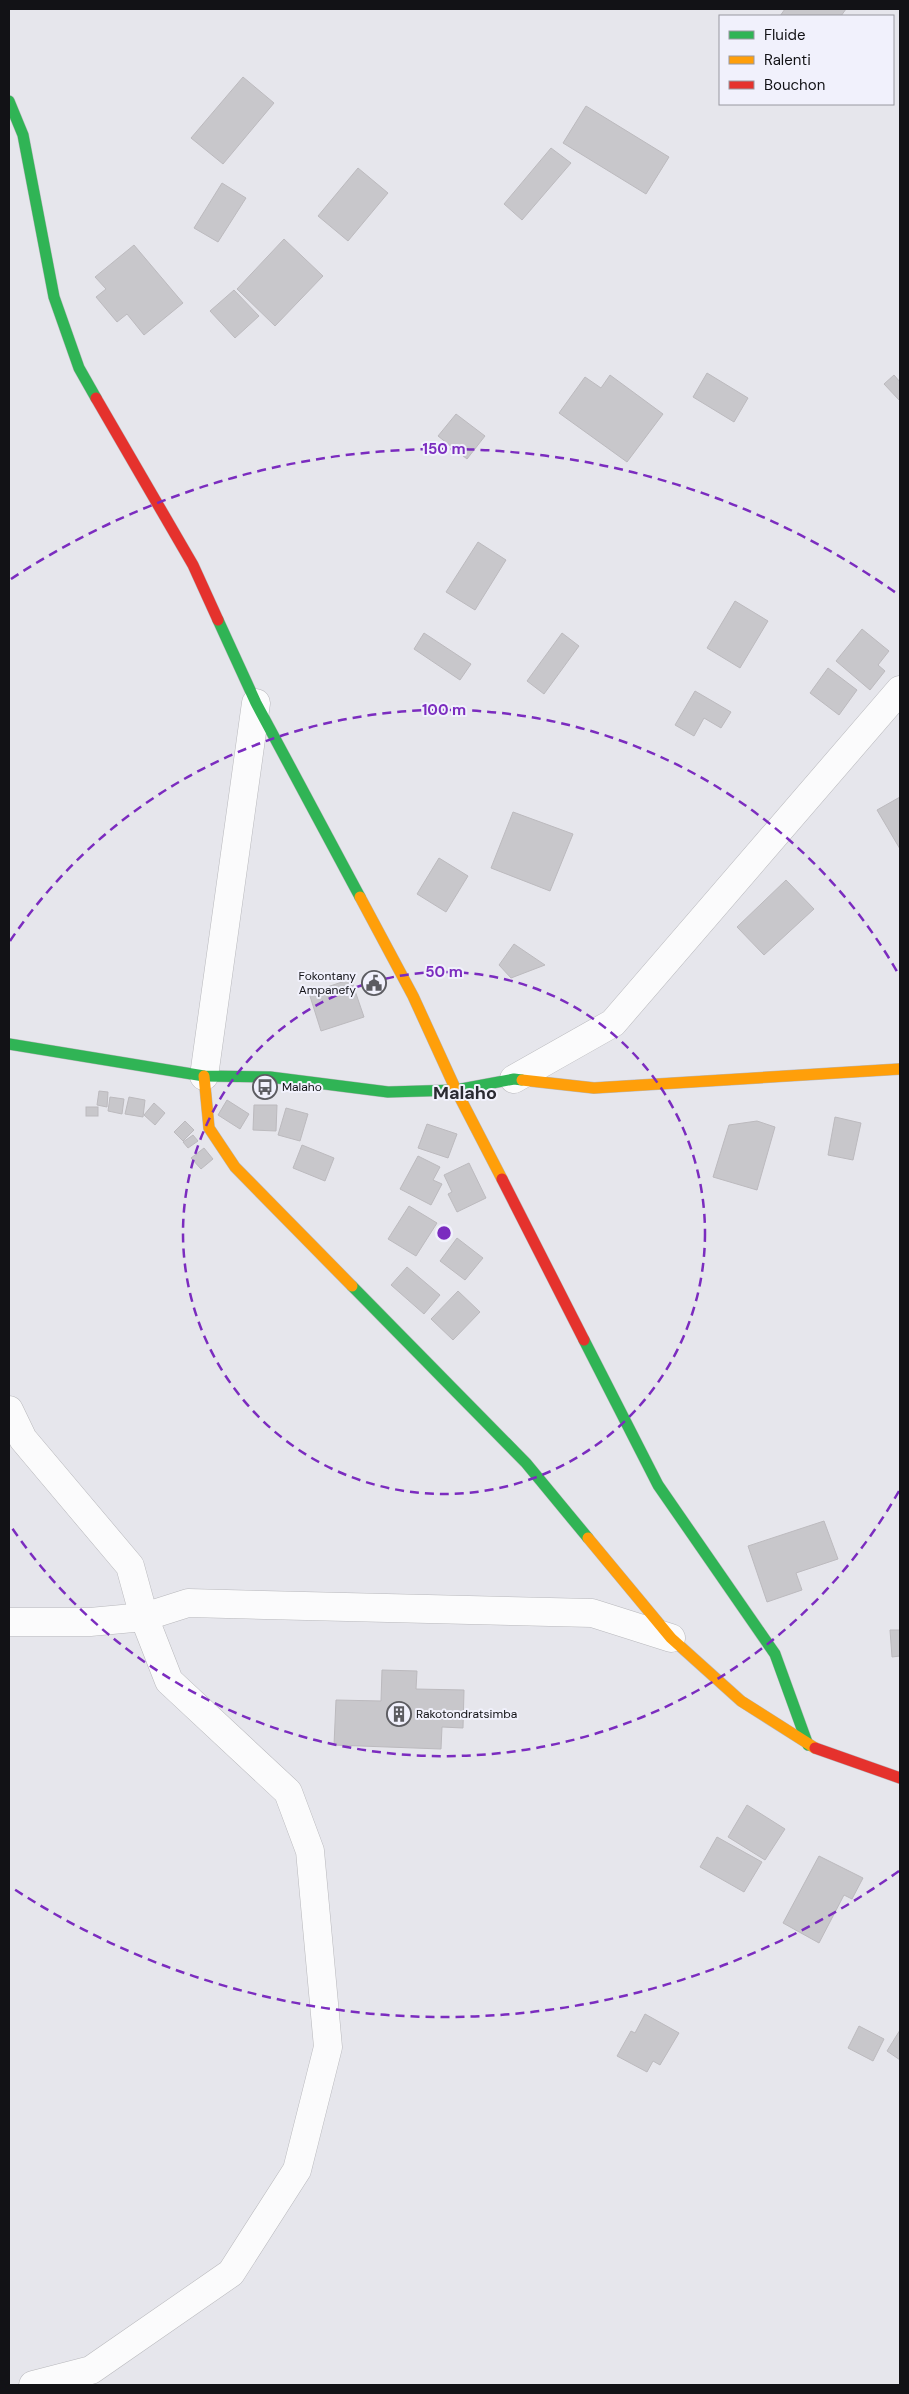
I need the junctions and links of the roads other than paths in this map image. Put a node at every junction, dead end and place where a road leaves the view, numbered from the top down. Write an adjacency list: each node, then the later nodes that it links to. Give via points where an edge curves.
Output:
1 (9, 101): 3 (street, via 22,135 54,297 79,368 193,565)
2 (900, 690): 7 (street, via 613,1023)
3 (256, 703): 6 (street); 8 (street, via 413,996)
4 (9, 1044): 6 (street)
5 (900, 1069): 7 (street, via 594,1088)
6 (204, 1076): 8 (street, via 270,1076 388,1092); 12 (street, via 209,1128 235,1167 526,1463)
7 (514, 1079): 8 (street)
8 (456, 1090): 13 (street, via 658,1485 775,1654)
9 (9, 1410): 10 (street, via 22,1439 130,1566)
10 (144, 1617): 11 (street, via 90,1622); 12 (street, via 188,1603 592,1613); 15 (street, via 170,1681 288,1792 310,1851 328,2047 297,2170 230,2273 91,2370)
11 (9, 1622)
12 (671, 1638): 13 (street, via 741,1701)
13 (808, 1745): 14 (street)
14 (900, 1778)
15 (33, 2385)

